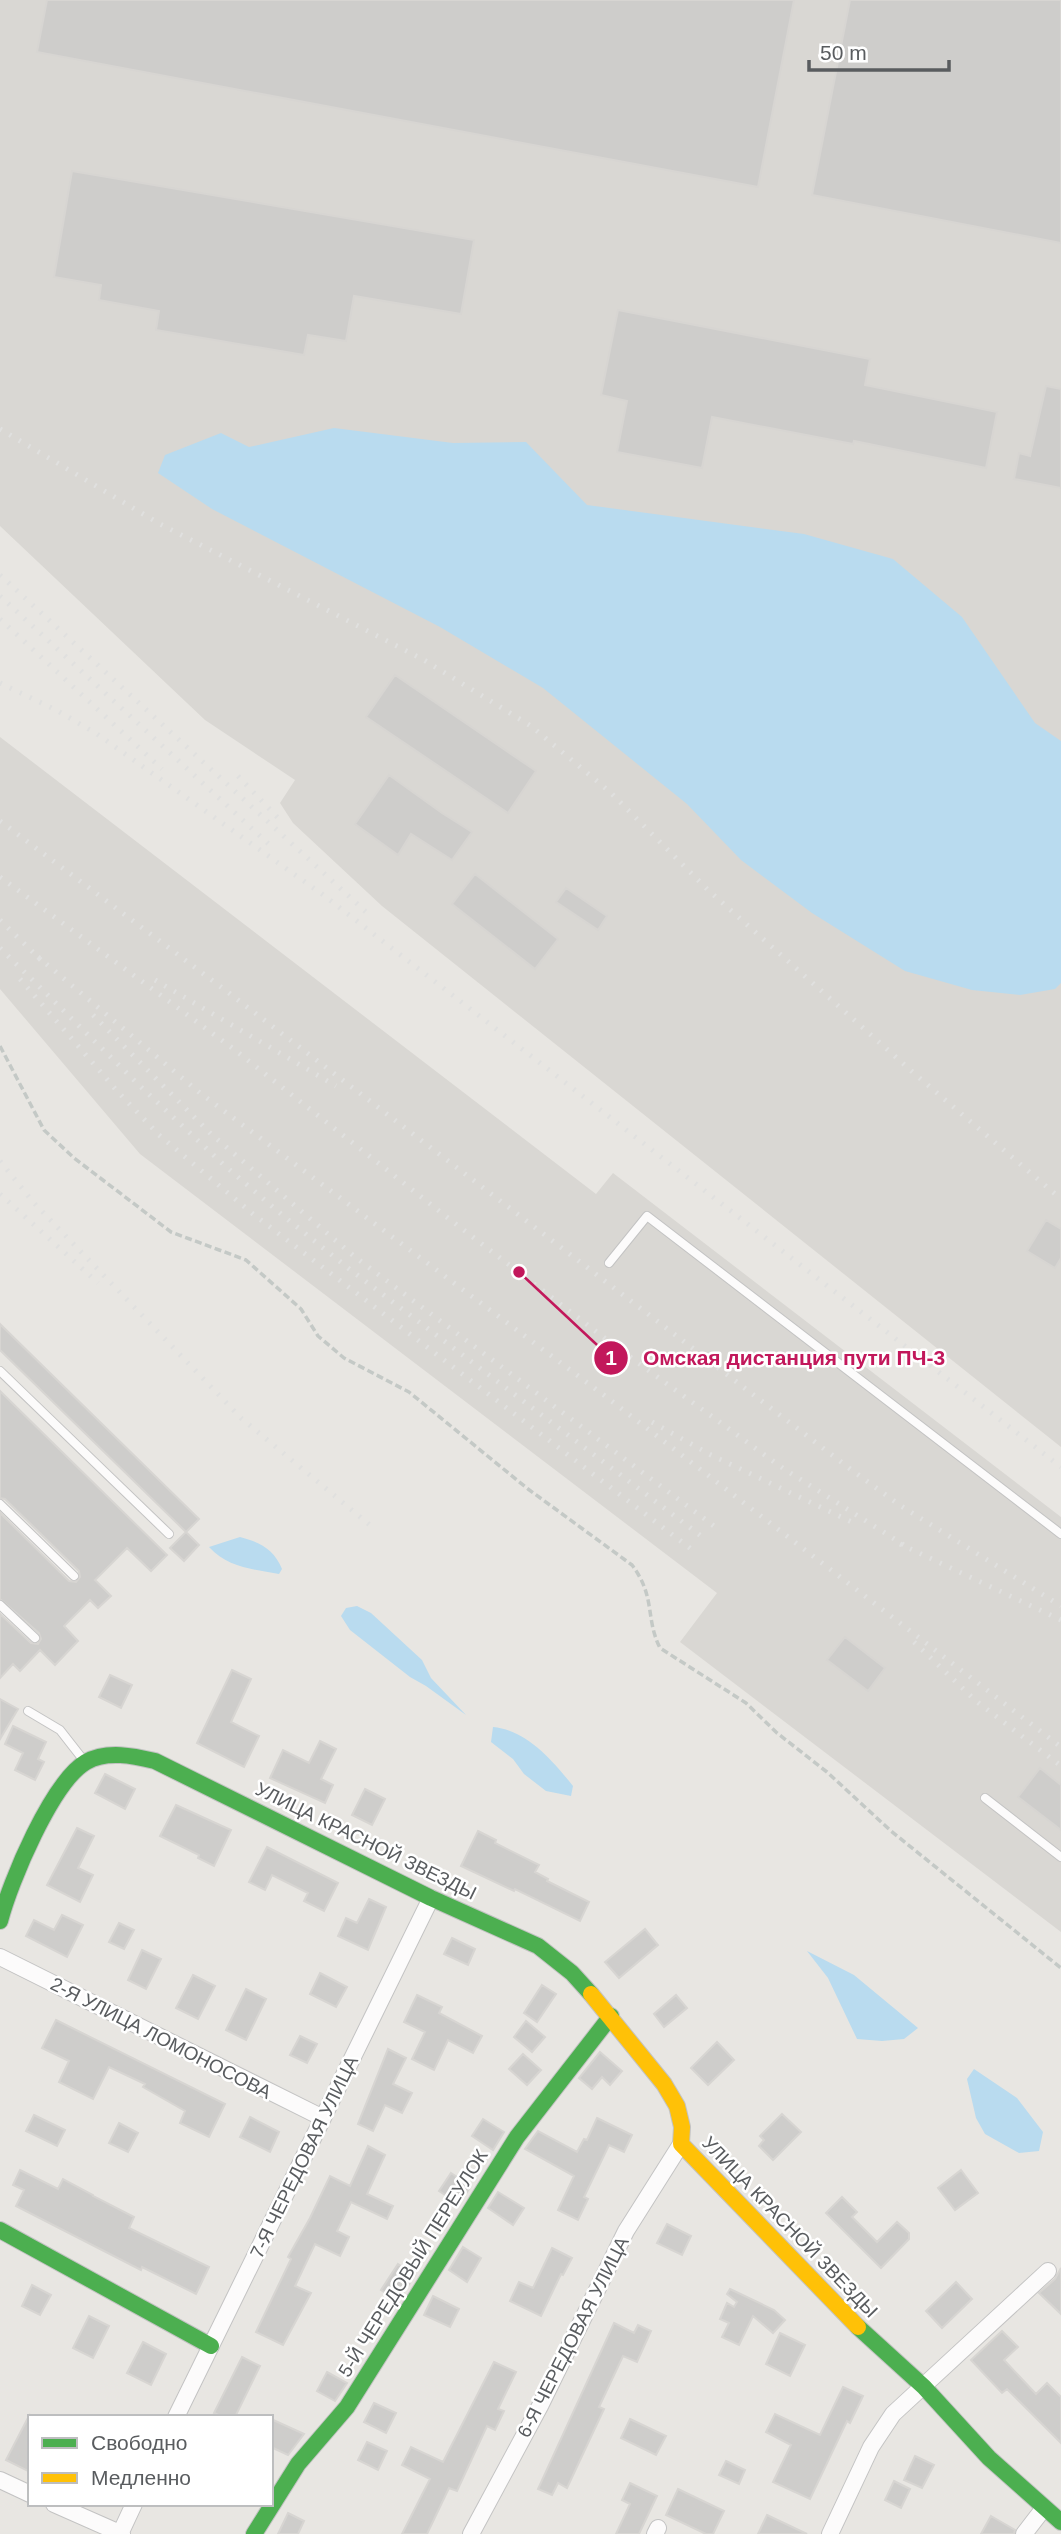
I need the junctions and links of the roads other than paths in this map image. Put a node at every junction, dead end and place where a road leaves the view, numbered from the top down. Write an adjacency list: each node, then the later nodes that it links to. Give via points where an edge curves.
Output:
1 (609, 1263): 5 (lane, via 647,1216)
2 (0, 1371): 4 (lane)
3 (0, 1503): 6 (lane)
4 (169, 1534)
5 (1061, 1534)
6 (74, 1576)
7 (0, 1605): 8 (lane)
8 (35, 1638)
9 (27, 1711): 10 (lane, via 60,1730)
10 (85, 1762): 13 (street, УЛИЦА КРАСНОЙ ЗВЕЗДЫ, via 129,1754 155,1761); 14 (street, via 69,1777 20,1861)
11 (985, 1798): 12 (lane)
12 (1061, 1857)
13 (431, 1898): 16 (street, УЛИЦА КРАСНОЙ ЗВЕЗДЫ, via 538,1946 572,1973); 17 (street, 7-Я ЧЕРЕДОВАЯ УЛИЦА)
14 (0, 1921)
15 (0, 1957): 17 (street, 2-Я УЛИЦА ЛОМОНОСОВА)
16 (611, 2016): 18 (street, УЛИЦА КРАСНОЙ ЗВЕЗДЫ, via 677,2106); 26 (street, 5-Й ЧЕРЕДОВЫЙ ПЕРЕУЛОК, via 517,2137 347,2407 298,2464)
17 (323, 2118): 21 (street, 7-Я ЧЕРЕДОВАЯ УЛИЦА)
18 (681, 2144): 22 (street, УЛИЦА КРАСНОЙ ЗВЕЗДЫ, via 873,2343); 34 (street, 6-Я ЧЕРЕДОВАЯ УЛИЦА, via 626,2231)
19 (0, 2230): 21 (street)
20 (1048, 2271): 22 (street)
21 (211, 2346): 23 (street, 7-Я ЧЕРЕДОВАЯ УЛИЦА)
22 (925, 2387): 30 (street, УЛИЦА КРАСНОЙ ЗВЕЗДЫ, via 989,2458); 35 (street, via 893,2414 871,2447)
23 (177, 2415)
24 (0, 2480): 25 (street)
25 (28, 2493)
26 (273, 2504)
27 (58, 2506): 32 (street)
28 (133, 2506): 32 (street)
29 (272, 2506): 33 (street, 5-Й ЧЕРЕДОВЫЙ ПЕРЕУЛОК)
30 (1044, 2508): 31 (street, УЛИЦА КРАСНОЙ ЗВЕЗДЫ); 36 (street)
31 (1061, 2522)
32 (120, 2534)
33 (254, 2534)
34 (471, 2534)
35 (830, 2534)
36 (1024, 2534)

